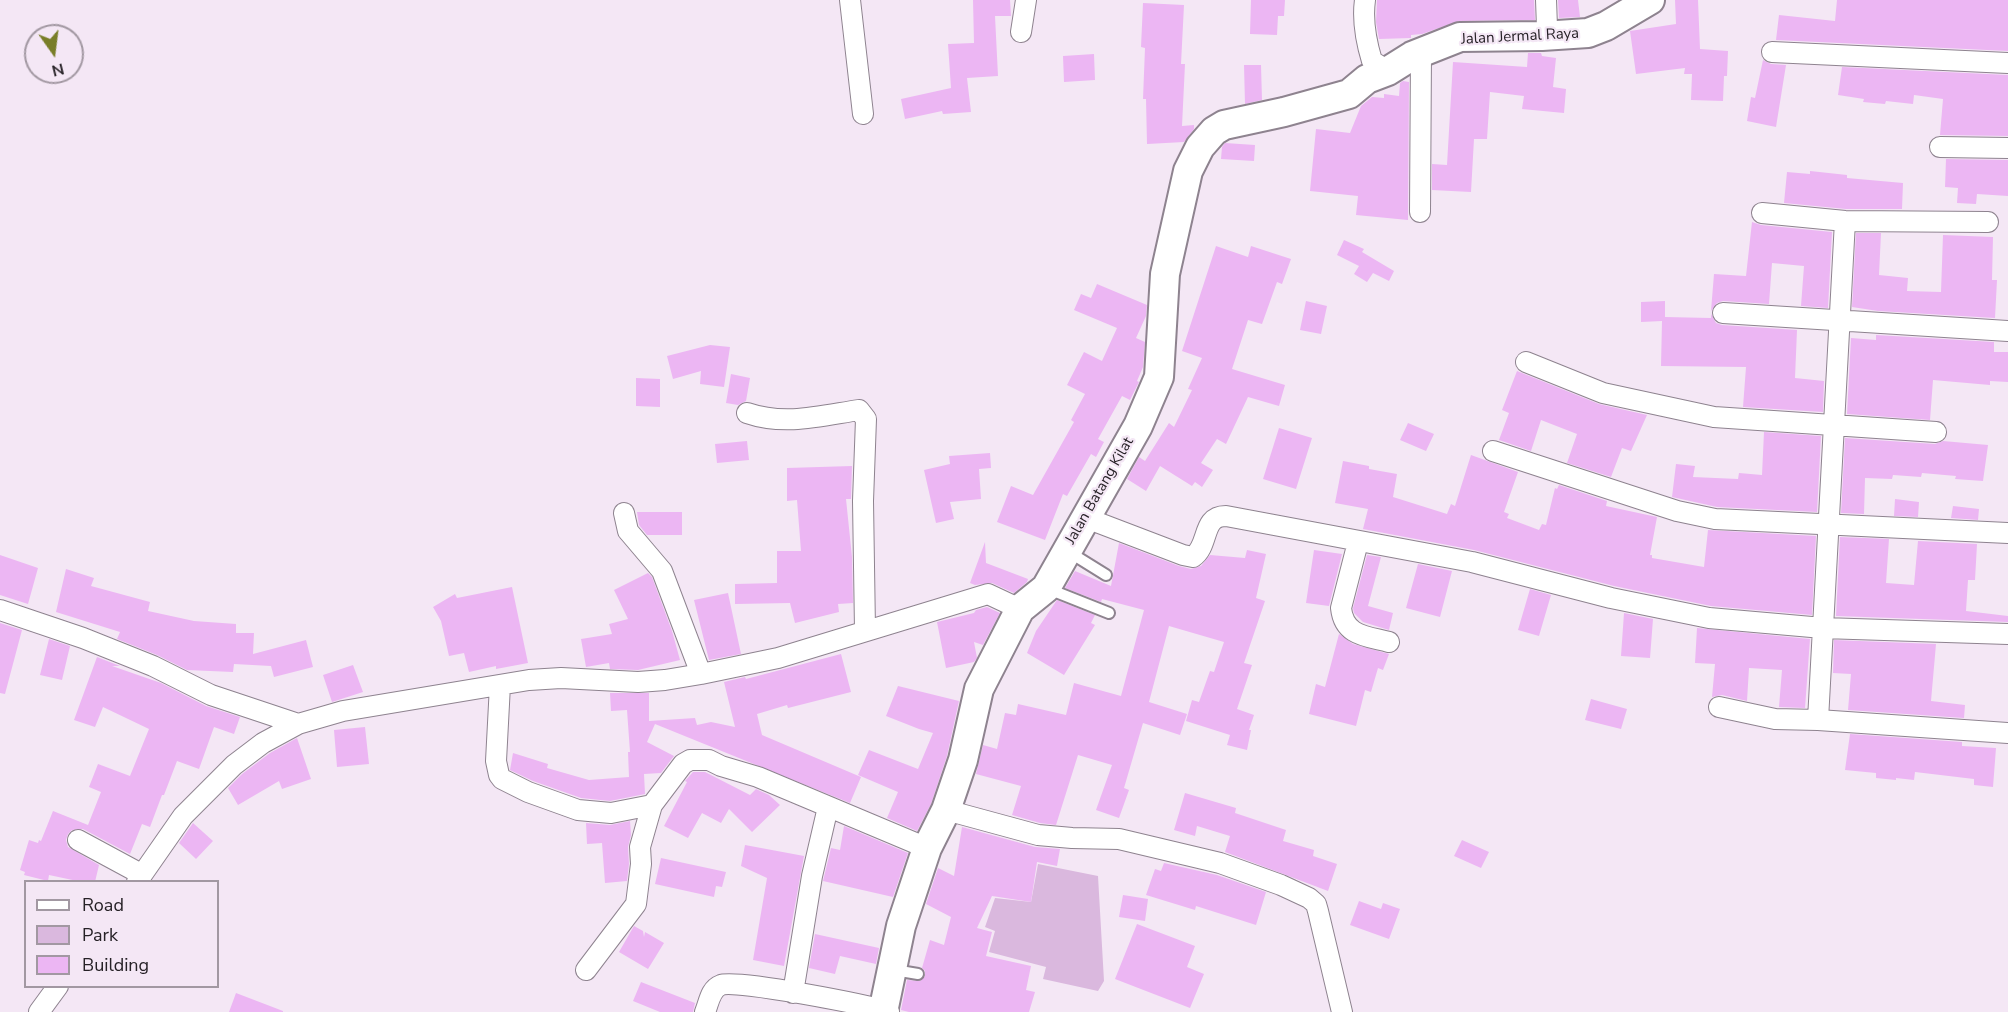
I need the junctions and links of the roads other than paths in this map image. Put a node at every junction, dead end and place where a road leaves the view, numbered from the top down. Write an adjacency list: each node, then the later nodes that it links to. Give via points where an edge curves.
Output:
1 (850, 0): 12 (street)
2 (1026, 0): 6 (street)
3 (1365, 0): 11 (street, via 1365,39 1372,61)
4 (1546, 0): 7 (street, via 1547,27)
5 (1650, 0): 7 (street, Jalan Jermal Raya, via 1588,33)
6 (1021, 32)
7 (1542, 36): 9 (street, Jalan Jermal Raya, via 1460,38)
8 (1772, 52): 10 (street)
9 (1421, 53): 11 (street, Jalan Jermal Raya); 15 (street)
10 (2008, 63)
11 (1388, 71): 28 (street, Jalan Batang Kilat, via 1367,79 1349,94 1224,125 1200,147 1188,171 1165,274 1159,377 1138,426)
12 (863, 114)
13 (1940, 147): 14 (street)
14 (2008, 148)
15 (1420, 212)
16 (1762, 213): 17 (street)
17 (1845, 221): 18 (street); 20 (street)
18 (1988, 222)
19 (1723, 313): 20 (street)
20 (1840, 320): 21 (street); 24 (street)
21 (2008, 331)
22 (1526, 362): 24 (street, via 1603,393 1714,417)
23 (747, 413): 39 (street, via 782,421 859,410 864,414)
24 (1834, 424): 25 (street); 29 (street)
25 (1936, 432)
26 (1493, 451): 29 (street, via 1677,511 1715,519)
27 (624, 513): 42 (street, via 628,531 662,571)
28 (1086, 518): 31 (street, via 1193,557 1200,553 1211,521 1218,516); 32 (street, Jalan Batang Kilat)
29 (1829, 524): 30 (street); 38 (street)
30 (2008, 533)
31 (1358, 542): 38 (street, via 1472,562 1701,617); 41 (street, via 1342,617 1355,633)
32 (1066, 550): 33 (lane); 34 (street, Jalan Batang Kilat)
33 (1106, 575)
34 (1046, 588): 35 (street, Jalan Batang Kilat); 37 (lane)
35 (1020, 609): 39 (street, via 988,594); 50 (street, Jalan Batang Kilat, via 979,689 963,760)
36 (0, 610): 46 (street, via 83,638 211,694)
37 (1109, 613)
38 (1823, 628): 40 (street); 45 (street)
39 (865, 630): 42 (street, via 778,658)
40 (2008, 634)
41 (1389, 642)
42 (701, 674): 43 (street, via 638,682 561,678)
43 (500, 685): 46 (street, via 343,711); 48 (street, via 496,761 502,779 578,810 611,813)
44 (1719, 707): 45 (street, via 1775,719)
45 (1818, 720): 47 (street)
46 (298, 724): 53 (street, via 234,765 183,816)
47 (2008, 733)
48 (652, 805): 49 (street, via 683,764 699,759 758,777); 54 (street, via 640,848 636,904)
49 (828, 807): 52 (street); 56 (street)
50 (946, 810): 52 (street, Jalan Batang Kilat); 60 (street, via 1038,835 1119,839 1220,863 1309,898 1318,911)
51 (78, 840): 53 (street)
52 (927, 848): 57 (street, Jalan Batang Kilat, via 901,926 905,971)
53 (139, 878)
54 (586, 970)
55 (57, 988): 58 (street)
56 (793, 993): 57 (street); 59 (street, via 721,985 713,990)
57 (885, 1011)
58 (39, 1012)
59 (705, 1012)
60 (1342, 1012)

